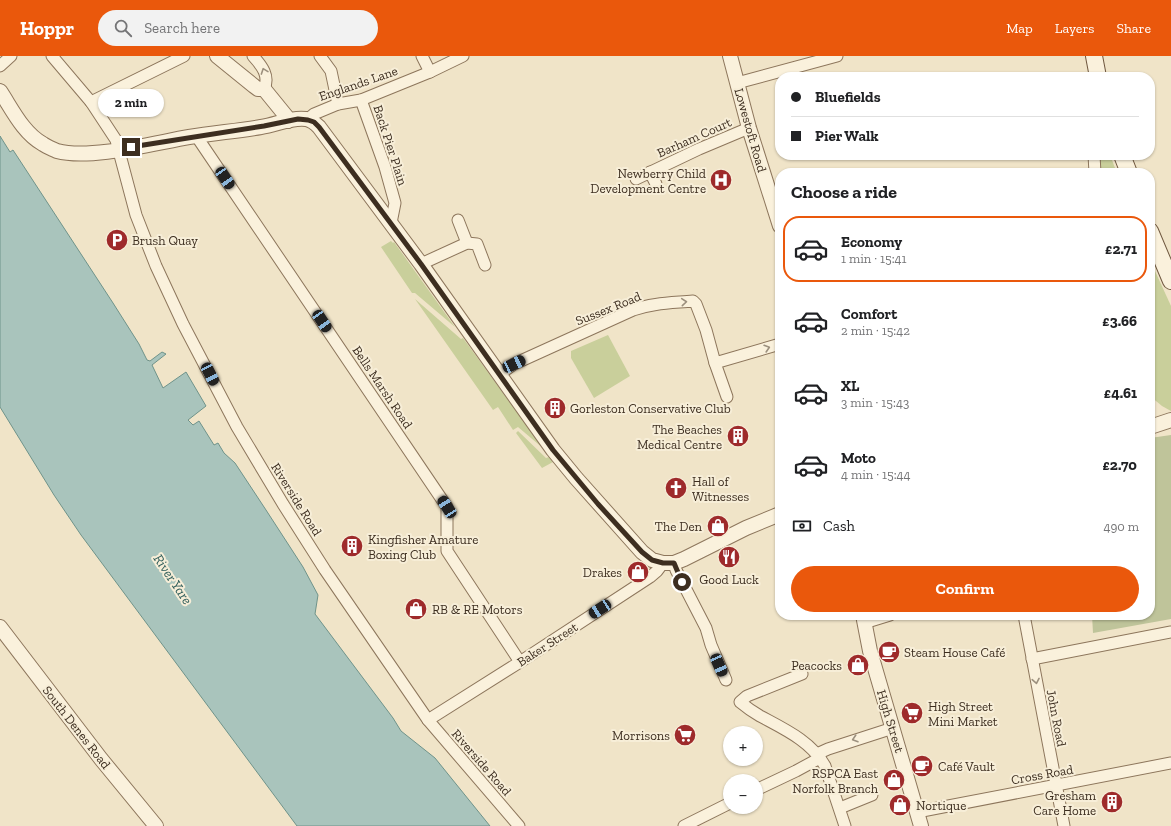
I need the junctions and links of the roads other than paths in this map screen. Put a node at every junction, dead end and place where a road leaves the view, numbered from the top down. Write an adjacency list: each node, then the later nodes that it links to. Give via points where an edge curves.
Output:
1 (11, 56): 12 (street)
2 (52, 56): 21 (street, Riverside Road)
3 (184, 56): 21 (street)
4 (217, 56): 18 (street, via 258,89)
5 (253, 56): 18 (street, one-way to 5, via 267,83 265,72)
6 (320, 56): 22 (street, via 331,71)
7 (422, 56): 13 (street)
8 (463, 56): 13 (street, Englands Lane)
9 (730, 56): 17 (street, Lowestoft Road)
10 (837, 56): 14 (street)
11 (1094, 56): 15 (main road)
12 (0, 66)
13 (430, 72): 20 (street, Englands Lane)
14 (778, 72)
15 (1097, 72)
16 (775, 73): 17 (street)
17 (737, 83): 25 (street, Lowestoft Road)
18 (264, 89): 24 (street)
19 (0, 91): 27 (street, via 29,134 42,144 56,151 71,153)
20 (361, 100): 22 (street, Englands Lane); 33 (street, Back Pier Plain, via 395,204)
21 (91, 102): 27 (street, Riverside Road, via 116,140)
22 (338, 104): 23 (street, Englands Lane, via 314,114)
23 (308, 120): 24 (street); 33 (street, via 319,127)
24 (288, 121): 26 (street)
25 (749, 128): 28 (street, Barham Court); 31 (street, Lowestoft Road)
26 (198, 136): 27 (street); 54 (street, Bells Marsh Road, via 447,507 447,552)
27 (118, 150): 57 (street, Riverside Road, via 136,215 156,266 237,427 325,570)
28 (650, 172): 29 (street, Barham Court); 30 (street, Barham Court)
29 (636, 179)
30 (656, 184)
31 (775, 210)
32 (458, 220): 34 (street)
33 (391, 223): 36 (street)
34 (467, 243): 36 (street); 37 (street, via 477,244)
35 (1155, 243): 38 (main road)
36 (421, 264): 41 (street)
37 (485, 265)
38 (1171, 281)
39 (775, 346): 40 (street, one-way to 39)
40 (715, 364): 41 (street, Sussex Road, one-way to 40, via 514,364 645,306 693,301 706,330); 42 (street, Sussex Road)
41 (500, 374): 48 (street, via 553,450 598,504 642,552 652,560)
42 (727, 397)
43 (1171, 420): 44 (street)
44 (1155, 425)
45 (1155, 427): 46 (street)
46 (1171, 428)
47 (775, 516): 48 (street, Baker Street, via 684,559)
48 (669, 563): 54 (street, Baker Street); 56 (street, via 676,570 706,628 710,645)
49 (864, 620): 58 (street, High Street, via 870,651)
50 (1025, 620): 53 (street, John Road)
51 (0, 627): 67 (street, South Denes Road)
52 (1171, 632): 53 (street)
53 (1032, 659): 61 (street, John Road, one-way to 61)
54 (520, 662): 57 (street, Baker Street)
55 (802, 674): 59 (street, via 748,696 740,702 794,735)
56 (726, 680)
57 (428, 720): 68 (street, Riverside Road)
58 (893, 728): 59 (street, one-way to 59, via 828,748); 66 (street, High Street)
59 (819, 756): 62 (street, via 796,771); 65 (street)
60 (1171, 764): 61 (street, Cross Road)
61 (1056, 785): 66 (street, Cross Road); 72 (street, John Road)
62 (763, 787)
63 (872, 795): 65 (street)
64 (723, 806): 69 (street)
65 (840, 808): 70 (street)
66 (917, 812): 71 (street, High Street)
67 (156, 826)
68 (519, 826)
69 (684, 826)
70 (845, 826)
71 (922, 826)
72 (1064, 826)

